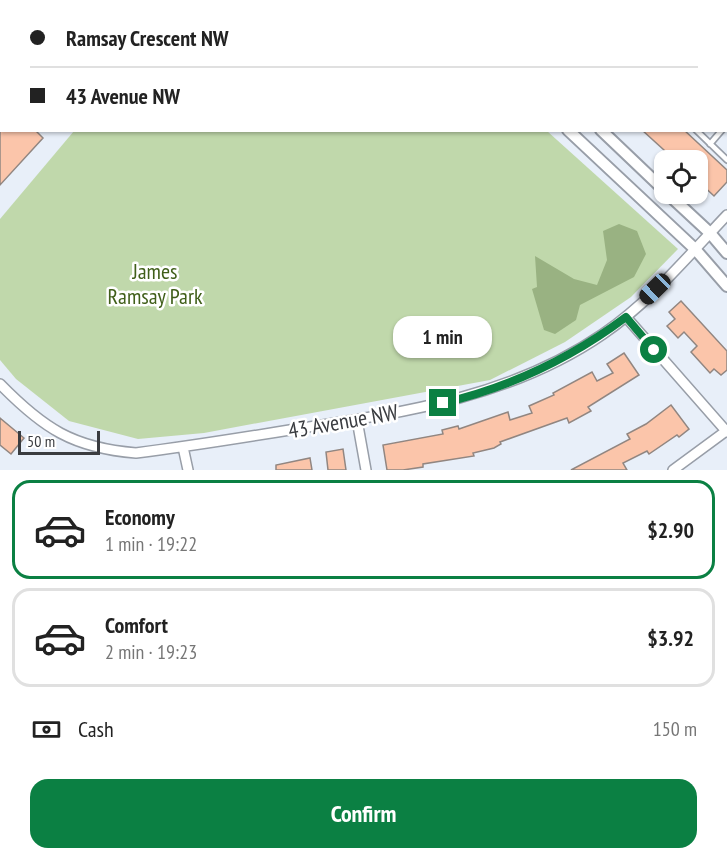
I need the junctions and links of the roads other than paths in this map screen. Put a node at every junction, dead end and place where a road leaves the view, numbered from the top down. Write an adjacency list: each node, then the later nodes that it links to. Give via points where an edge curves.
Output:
1 (570, 132): 11 (street)
2 (603, 132): 7 (street)
3 (698, 132): 5 (lane)
4 (720, 132): 5 (lane)
5 (710, 144): 6 (lane)
6 (727, 160)
7 (654, 180)
8 (679, 204): 10 (street)
9 (727, 215): 10 (street, 43 Avenue NW)
10 (710, 233): 11 (street, 43 Avenue NW); 12 (street)
11 (695, 249): 13 (street); 14 (street, 43 Avenue NW)
12 (727, 253)
13 (727, 286)
14 (626, 317): 16 (street, 43 Avenue NW, via 579,349 509,384); 17 (street)
15 (0, 384): 18 (street, 43 Avenue NW, via 43,424 86,444 136,453)
16 (357, 420): 18 (street, 43 Avenue NW); 20 (street)
17 (727, 432): 21 (street)
18 (183, 447): 19 (street)
19 (188, 470)
20 (366, 470)
21 (673, 470)

